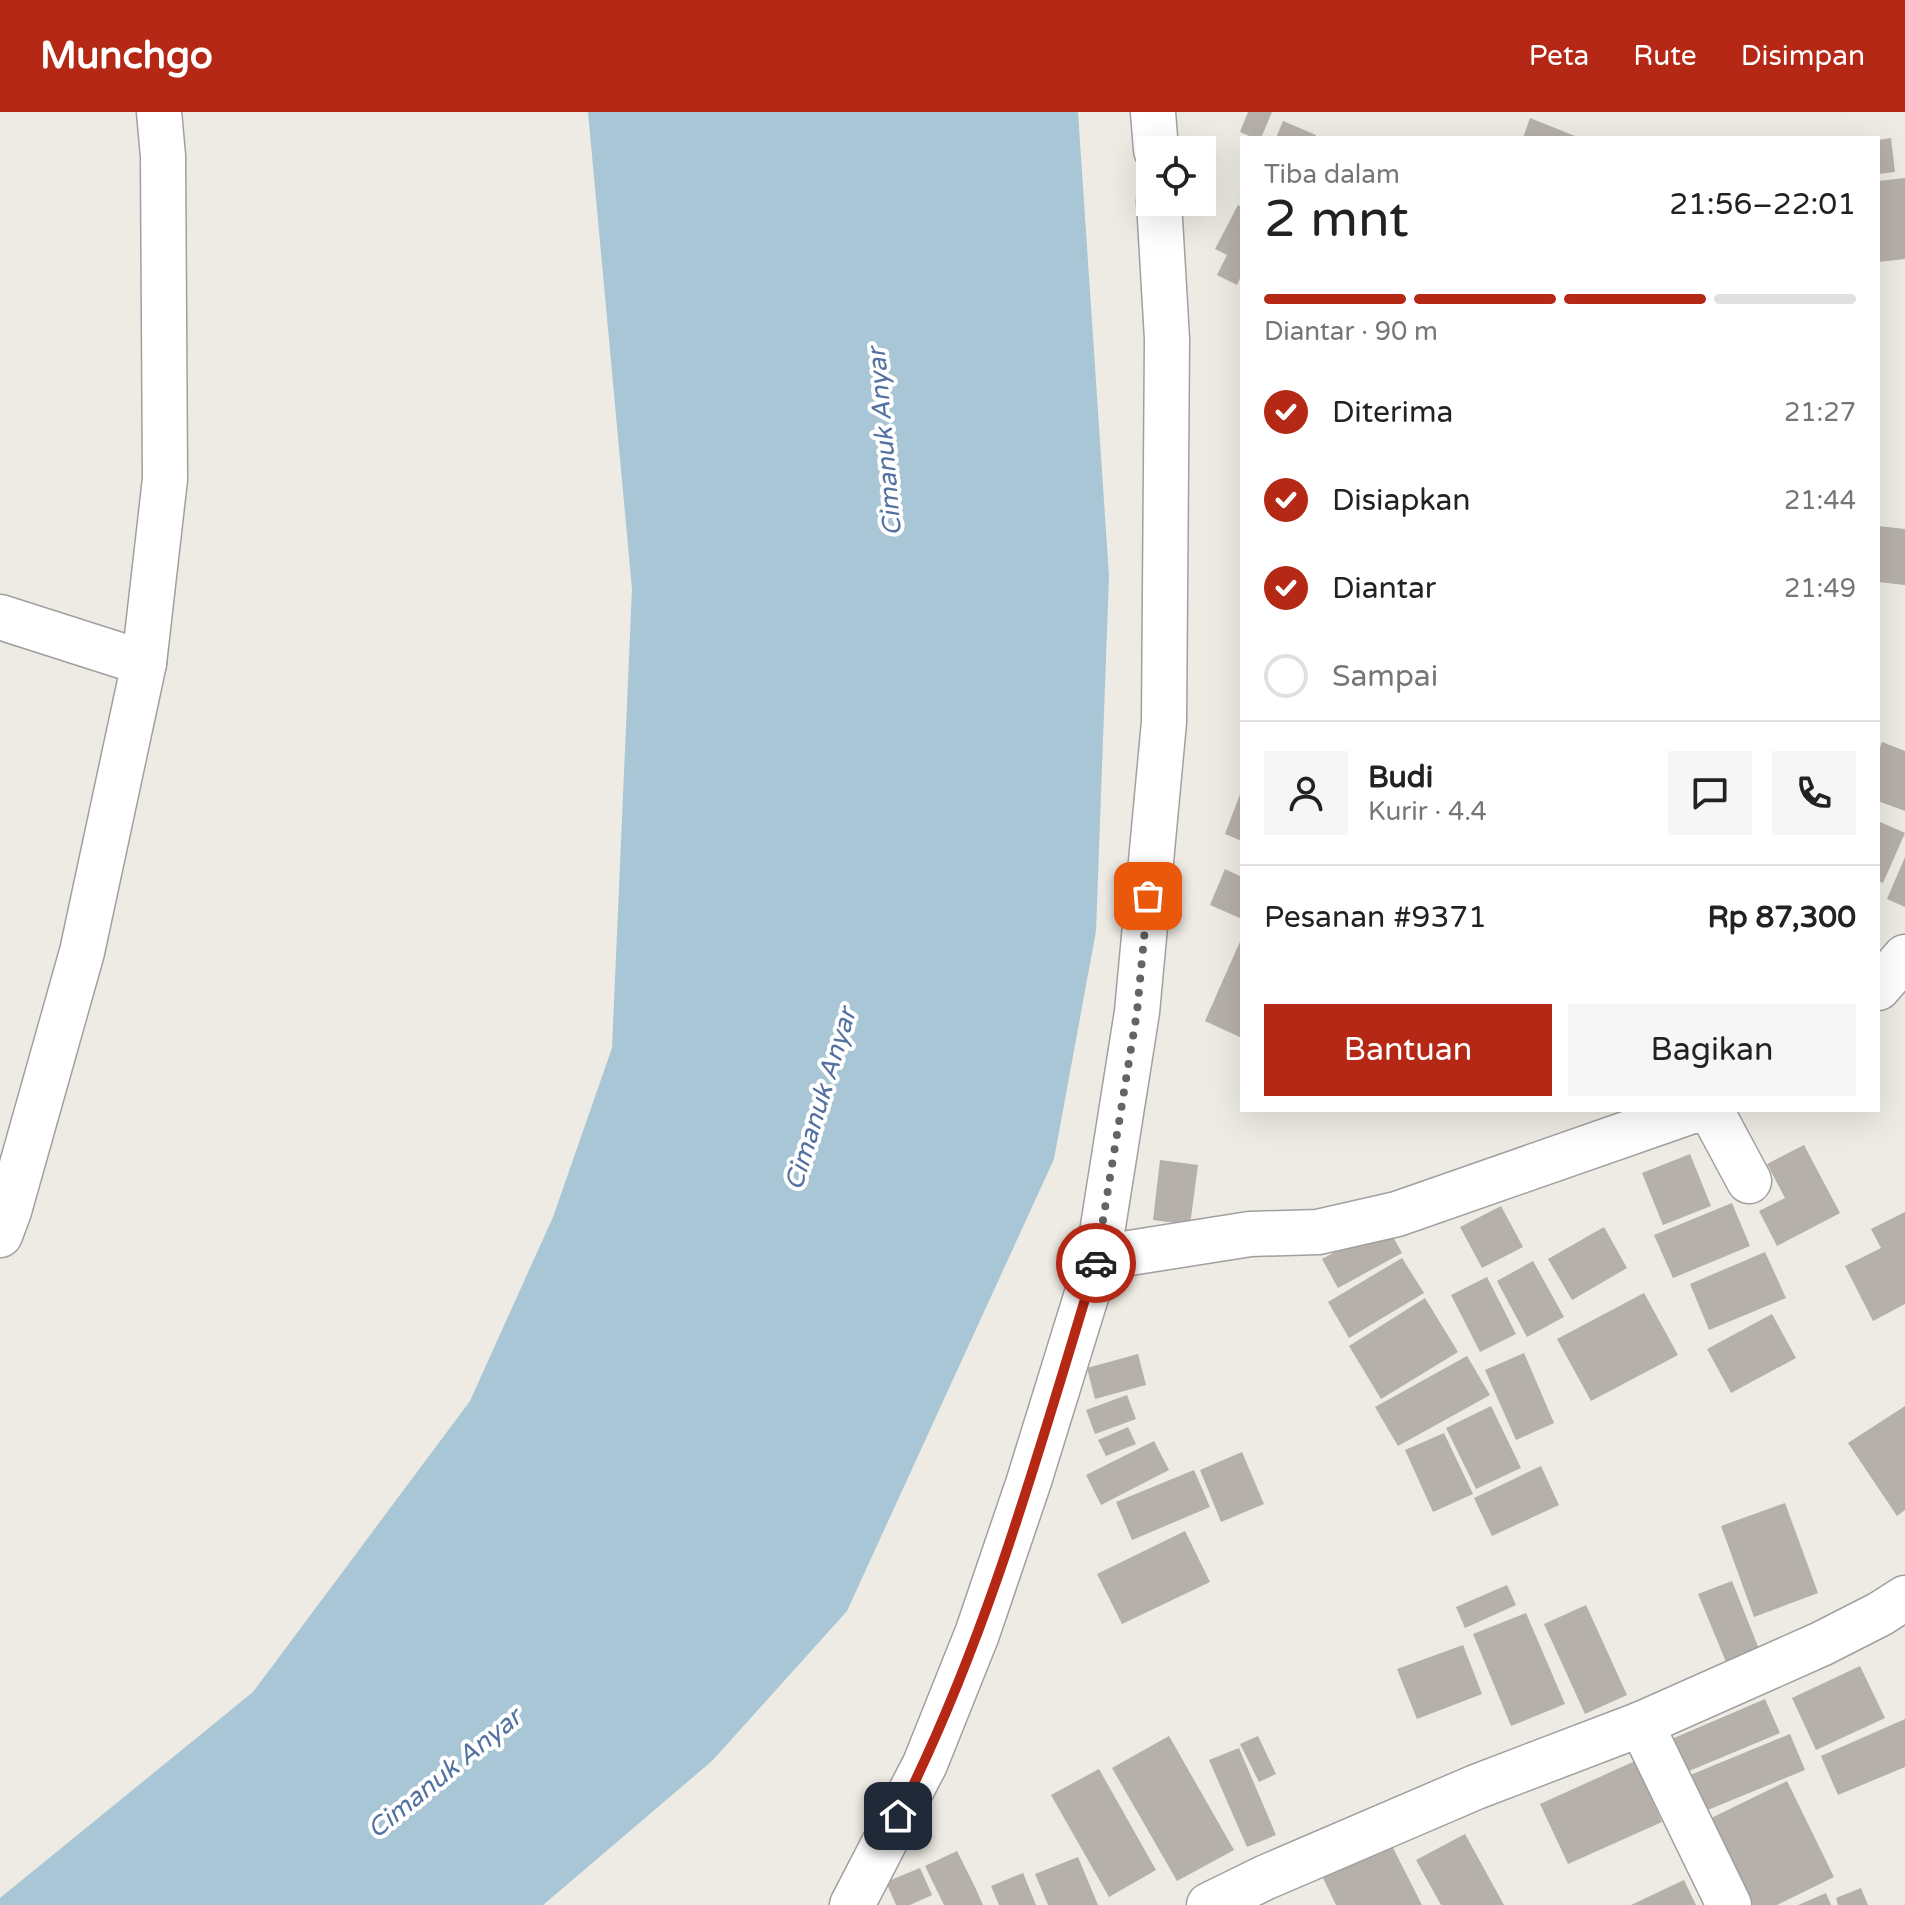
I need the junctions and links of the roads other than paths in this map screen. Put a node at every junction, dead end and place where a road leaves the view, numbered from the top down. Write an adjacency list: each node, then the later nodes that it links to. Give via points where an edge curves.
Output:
1 (159, 112): 6 (street, via 165,479)
2 (1153, 112): 3 (street)
3 (1155, 136)
4 (1160, 216): 14 (street, via 1167,339 1164,722 1137,1012)
5 (0, 617): 6 (street)
6 (144, 663): 13 (street, via 82,952)
7 (1905, 957): 8 (street)
8 (1880, 986)
9 (1689, 1112): 14 (street, via 1397,1214 1318,1232 1250,1234)
10 (1706, 1112): 11 (street)
11 (1734, 1116): 12 (street)
12 (1749, 1181)
13 (0, 1235)
14 (1098, 1258): 17 (street, via 977,1634 925,1764)
15 (1905, 1598): 16 (street, via 1821,1644)
16 (1641, 1724): 18 (street, via 1476,1787); 19 (street)
17 (852, 1905)
18 (1209, 1905)
19 (1729, 1905)

